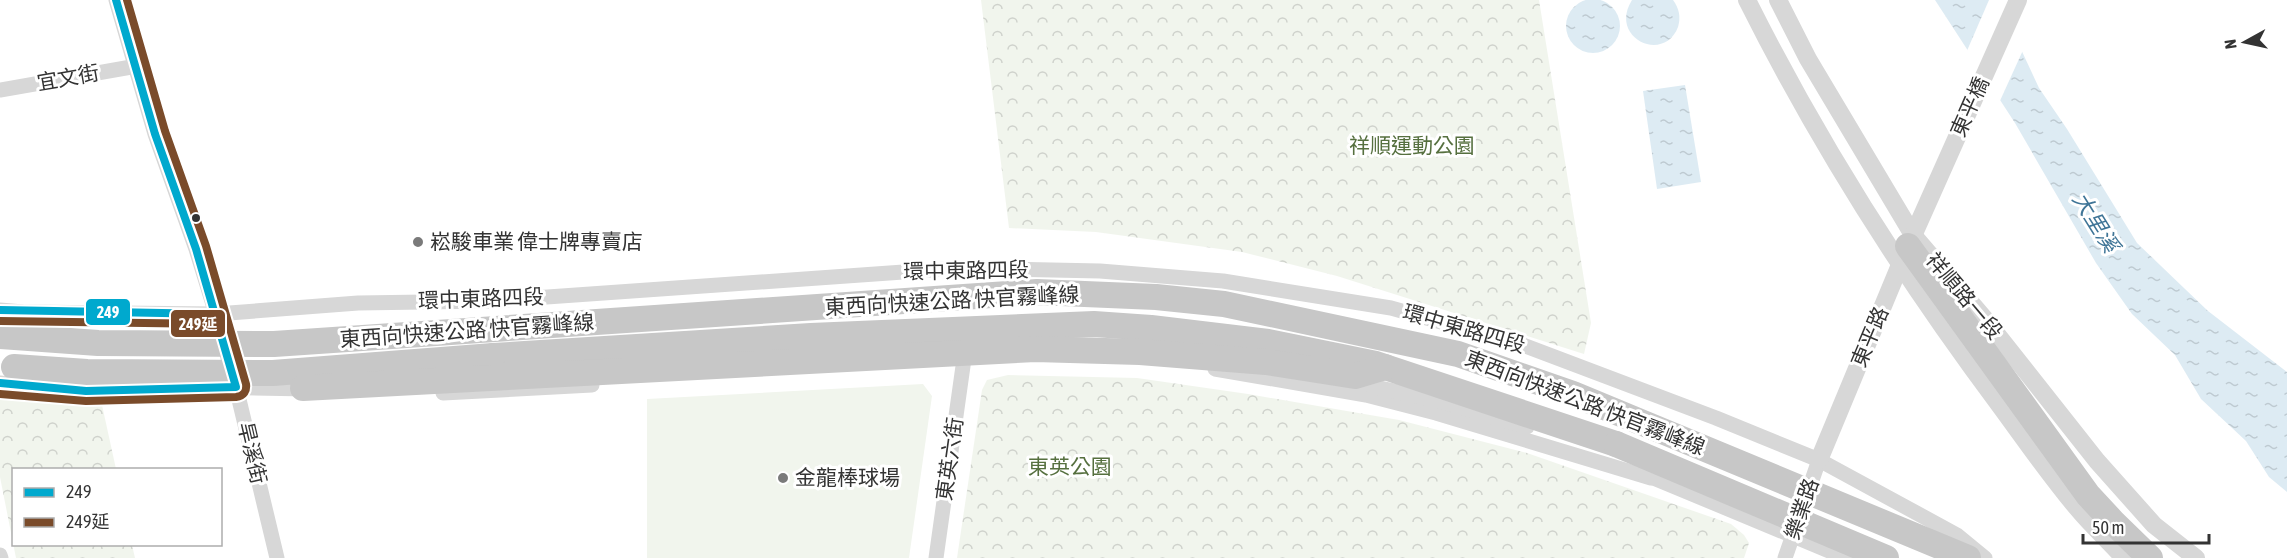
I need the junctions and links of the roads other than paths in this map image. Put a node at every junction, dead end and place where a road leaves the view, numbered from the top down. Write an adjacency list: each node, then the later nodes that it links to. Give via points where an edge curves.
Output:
1 (116, 0): 5 (street, 旱溪街)
2 (1747, 0): 8 (street, 祥順路一段, via 1792,88)
3 (1778, 0): 8 (street, 祥順路一段)
4 (2019, 0): 7 (street, 東平橋)
5 (137, 66): 6 (street, 宜文街); 10 (street, 旱溪街, via 155,134)
6 (0, 90)
7 (1923, 214): 8 (street, 東平路)
8 (1907, 249): 18 (street, 東平路); 28 (street, 祥順路一段, via 1950,340 2065,493); 29 (highway, via 2088,495); 30 (street, 祥順路一段, via 1984,318 2097,461 2154,525)
9 (0, 310): 10 (street, 環中東路四段)
10 (216, 314): 16 (street, 旱溪街); 18 (street, 環中東路四段, via 358,303 491,301 960,268 1100,271 1212,280 1391,308 1524,345)
11 (0, 336): 26 (highway, 東西向快速公路 快官霧峰線, bridge, via 98,343 274,345 1038,292 1224,304 1458,354 1573,394)
12 (964, 359): 17 (street, via 540,389 359,397); 19 (street, via 1205,368 1261,376 1366,395 1436,413); 22 (street, 東英六街)
13 (0, 366): 14 (highway, 東西向快速公路 快官霧峰線, bridge, via 87,372 273,373 811,336 1094,324 1268,342)
14 (1384, 367): 17 (highway, bridge, via 1354,376 1266,362 1035,349); 25 (highway, 東西向快速公路 快官霧峰線, bridge, via 1616,444)
15 (0, 383): 16 (street, via 86,391)
16 (237, 387): 17 (street); 21 (street, 旱溪街)
17 (303, 388): 19 (street, via 368,374 963,335 1135,336 1440,401 1554,435)
18 (1819, 460): 20 (street, 樂業路); 27 (street, 環中東路四段, via 1957,535)
19 (1651, 477): 20 (street)
20 (1793, 536): 23 (street, 樂業路); 24 (street)
21 (277, 558)
22 (936, 558)
23 (1785, 558)
24 (1846, 558)
25 (1886, 558)
26 (1968, 558)
27 (1985, 558)
28 (2124, 558)
29 (2150, 558)
30 (2196, 558)

